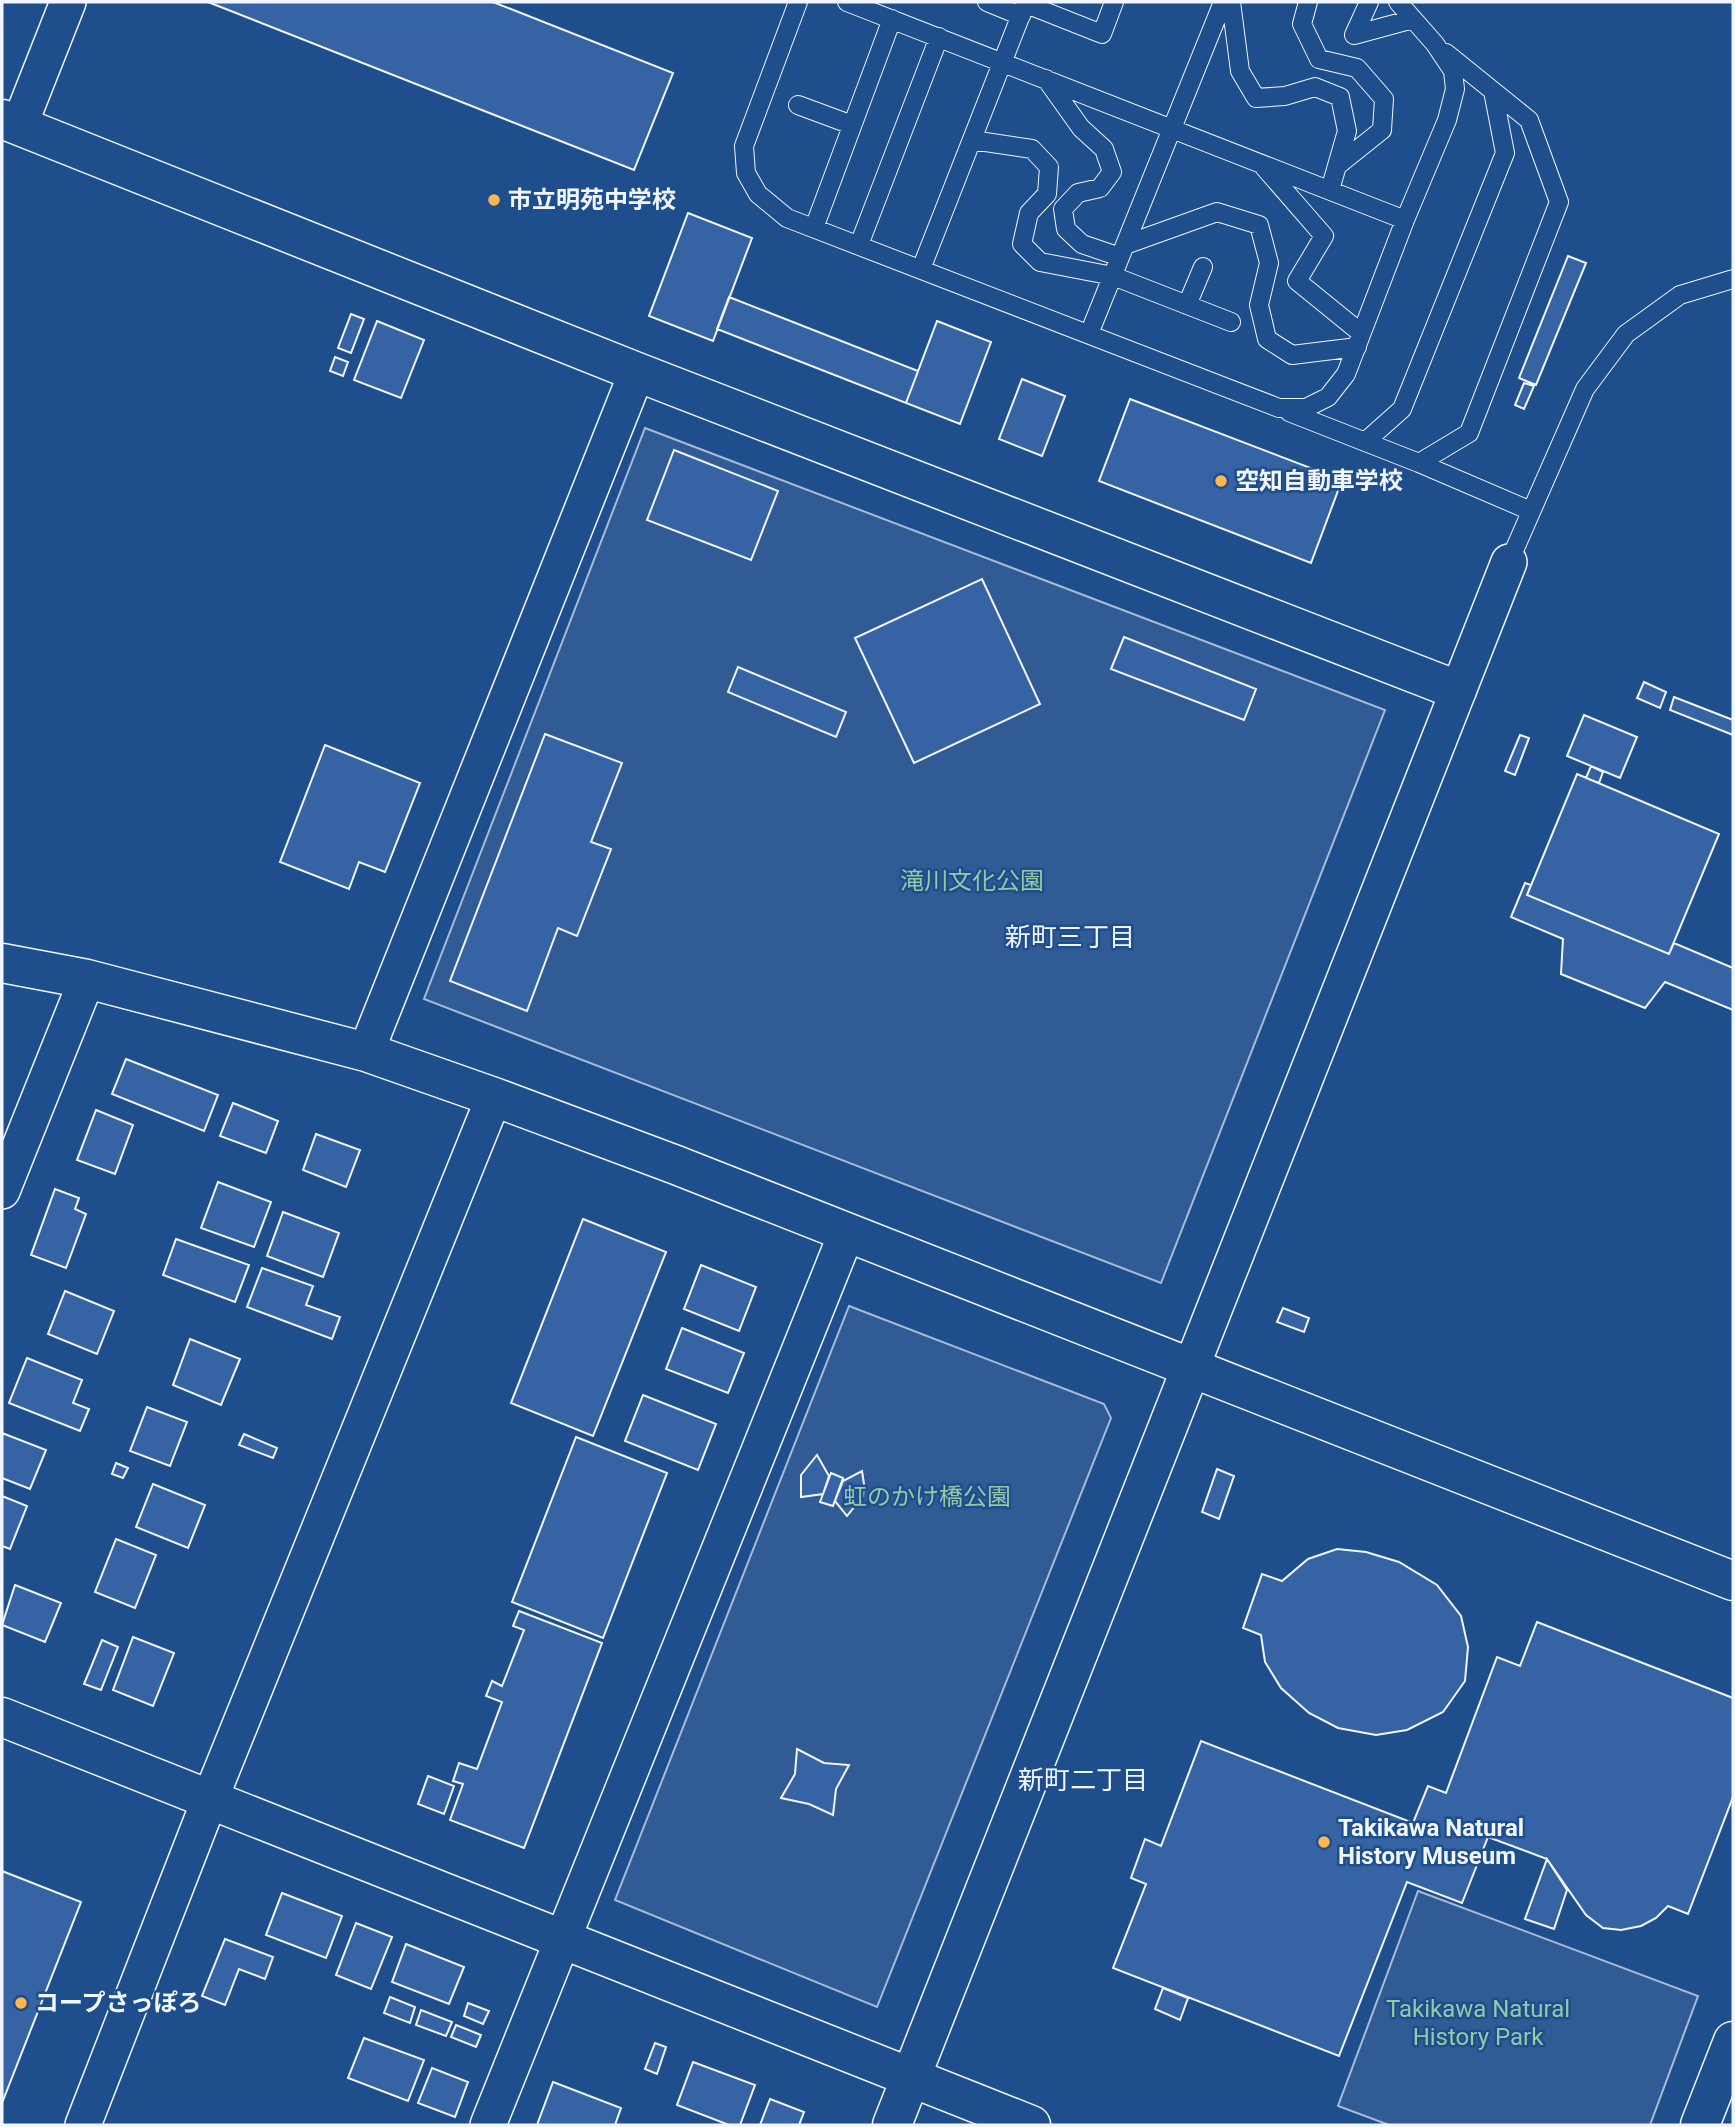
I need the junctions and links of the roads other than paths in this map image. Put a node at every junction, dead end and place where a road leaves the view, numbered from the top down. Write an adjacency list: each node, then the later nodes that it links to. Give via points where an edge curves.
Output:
1 (68, 2): 19 (street)
2 (798, 2): 27 (lane, via 744,146 747,173 758,194 787,218)
3 (846, 2): 11 (lane)
4 (987, 2): 10 (lane)
5 (1114, 2): 10 (lane, via 1102,34)
6 (1308, 2): 24 (lane, via 1302,24 1319,59 1357,68 1384,99 1382,130)
7 (1369, 2): 12 (lane, via 1354,35)
8 (1398, 2): 12 (lane)
9 (1222, 3): 21 (lane); 24 (lane, via 1240,71 1256,98 1315,87 1340,97 1348,131)
10 (1024, 7): 15 (lane)
11 (891, 19): 13 (lane); 20 (lane)
12 (1413, 19): 14 (lane)
13 (939, 37): 15 (lane); 28 (lane)
14 (1435, 44): 17 (lane); 26 (lane, via 1453,71 1455,89 1447,120)
15 (1003, 62): 16 (lane); 22 (lane)
16 (1046, 79): 21 (lane); 29 (lane, via 1081,128 1104,149 1112,172 1100,188 1078,193 1063,209 1066,229 1082,244)
17 (1493, 91): 40 (lane, via 1505,153 1402,409); 41 (lane, via 1529,120 1559,202 1469,433)
18 (798, 105): 20 (lane)
19 (10, 123): 38 (street)
20 (852, 125): 27 (lane)
21 (1171, 129): 23 (lane); 29 (lane)
22 (972, 140): 31 (lane); 32 (lane, via 1032,149 1049,167 1047,194 1029,212 1022,244 1040,262)
23 (1261, 164): 25 (lane); 37 (lane, via 1324,236 1297,281)
24 (1337, 166): 25 (lane)
25 (1330, 190): 26 (lane)
26 (1405, 220): 37 (lane)
27 (814, 228): 28 (lane)
28 (859, 246): 31 (lane)
29 (1123, 251): 32 (lane); 37 (lane, via 1217,212 1259,225 1269,263 1259,305 1267,340 1292,355)
30 (1203, 267): 34 (lane)
31 (921, 269): 36 (lane)
32 (1113, 276): 34 (lane); 36 (lane)
33 (1733, 279): 42 (lane, via 1680,295 1626,334 1585,389)
34 (1187, 305): 35 (lane)
35 (1231, 321)
36 (1089, 334): 39 (lane)
37 (1359, 340): 39 (lane, via 1346,374 1328,397 1306,408)
38 (637, 372): 44 (street); 47 (street)
39 (1279, 408): 40 (lane)
40 (1365, 442): 41 (lane)
41 (1419, 463): 42 (lane)
42 (1531, 511): 43 (lane)
43 (1509, 562): 44 (street)
44 (1457, 690): 51 (street)
45 (2, 962): 46 (street)
46 (87, 979): 47 (street); 49 (street)
47 (366, 1052): 48 (street)
48 (494, 1097): 50 (street); 54 (street)
49 (2, 1191)
50 (847, 1232): 51 (street); 55 (street)
51 (1191, 1368): 52 (street); 57 (street)
52 (1733, 1581)
53 (2, 1717): 54 (street)
54 (210, 1799): 55 (street); 58 (street)
55 (563, 1940): 57 (street); 59 (street)
56 (1733, 2041): 62 (street)
57 (911, 2077): 60 (street); 61 (street)
58 (83, 2125)
59 (488, 2125)
60 (892, 2125)
61 (1031, 2125)
62 (1700, 2125)

